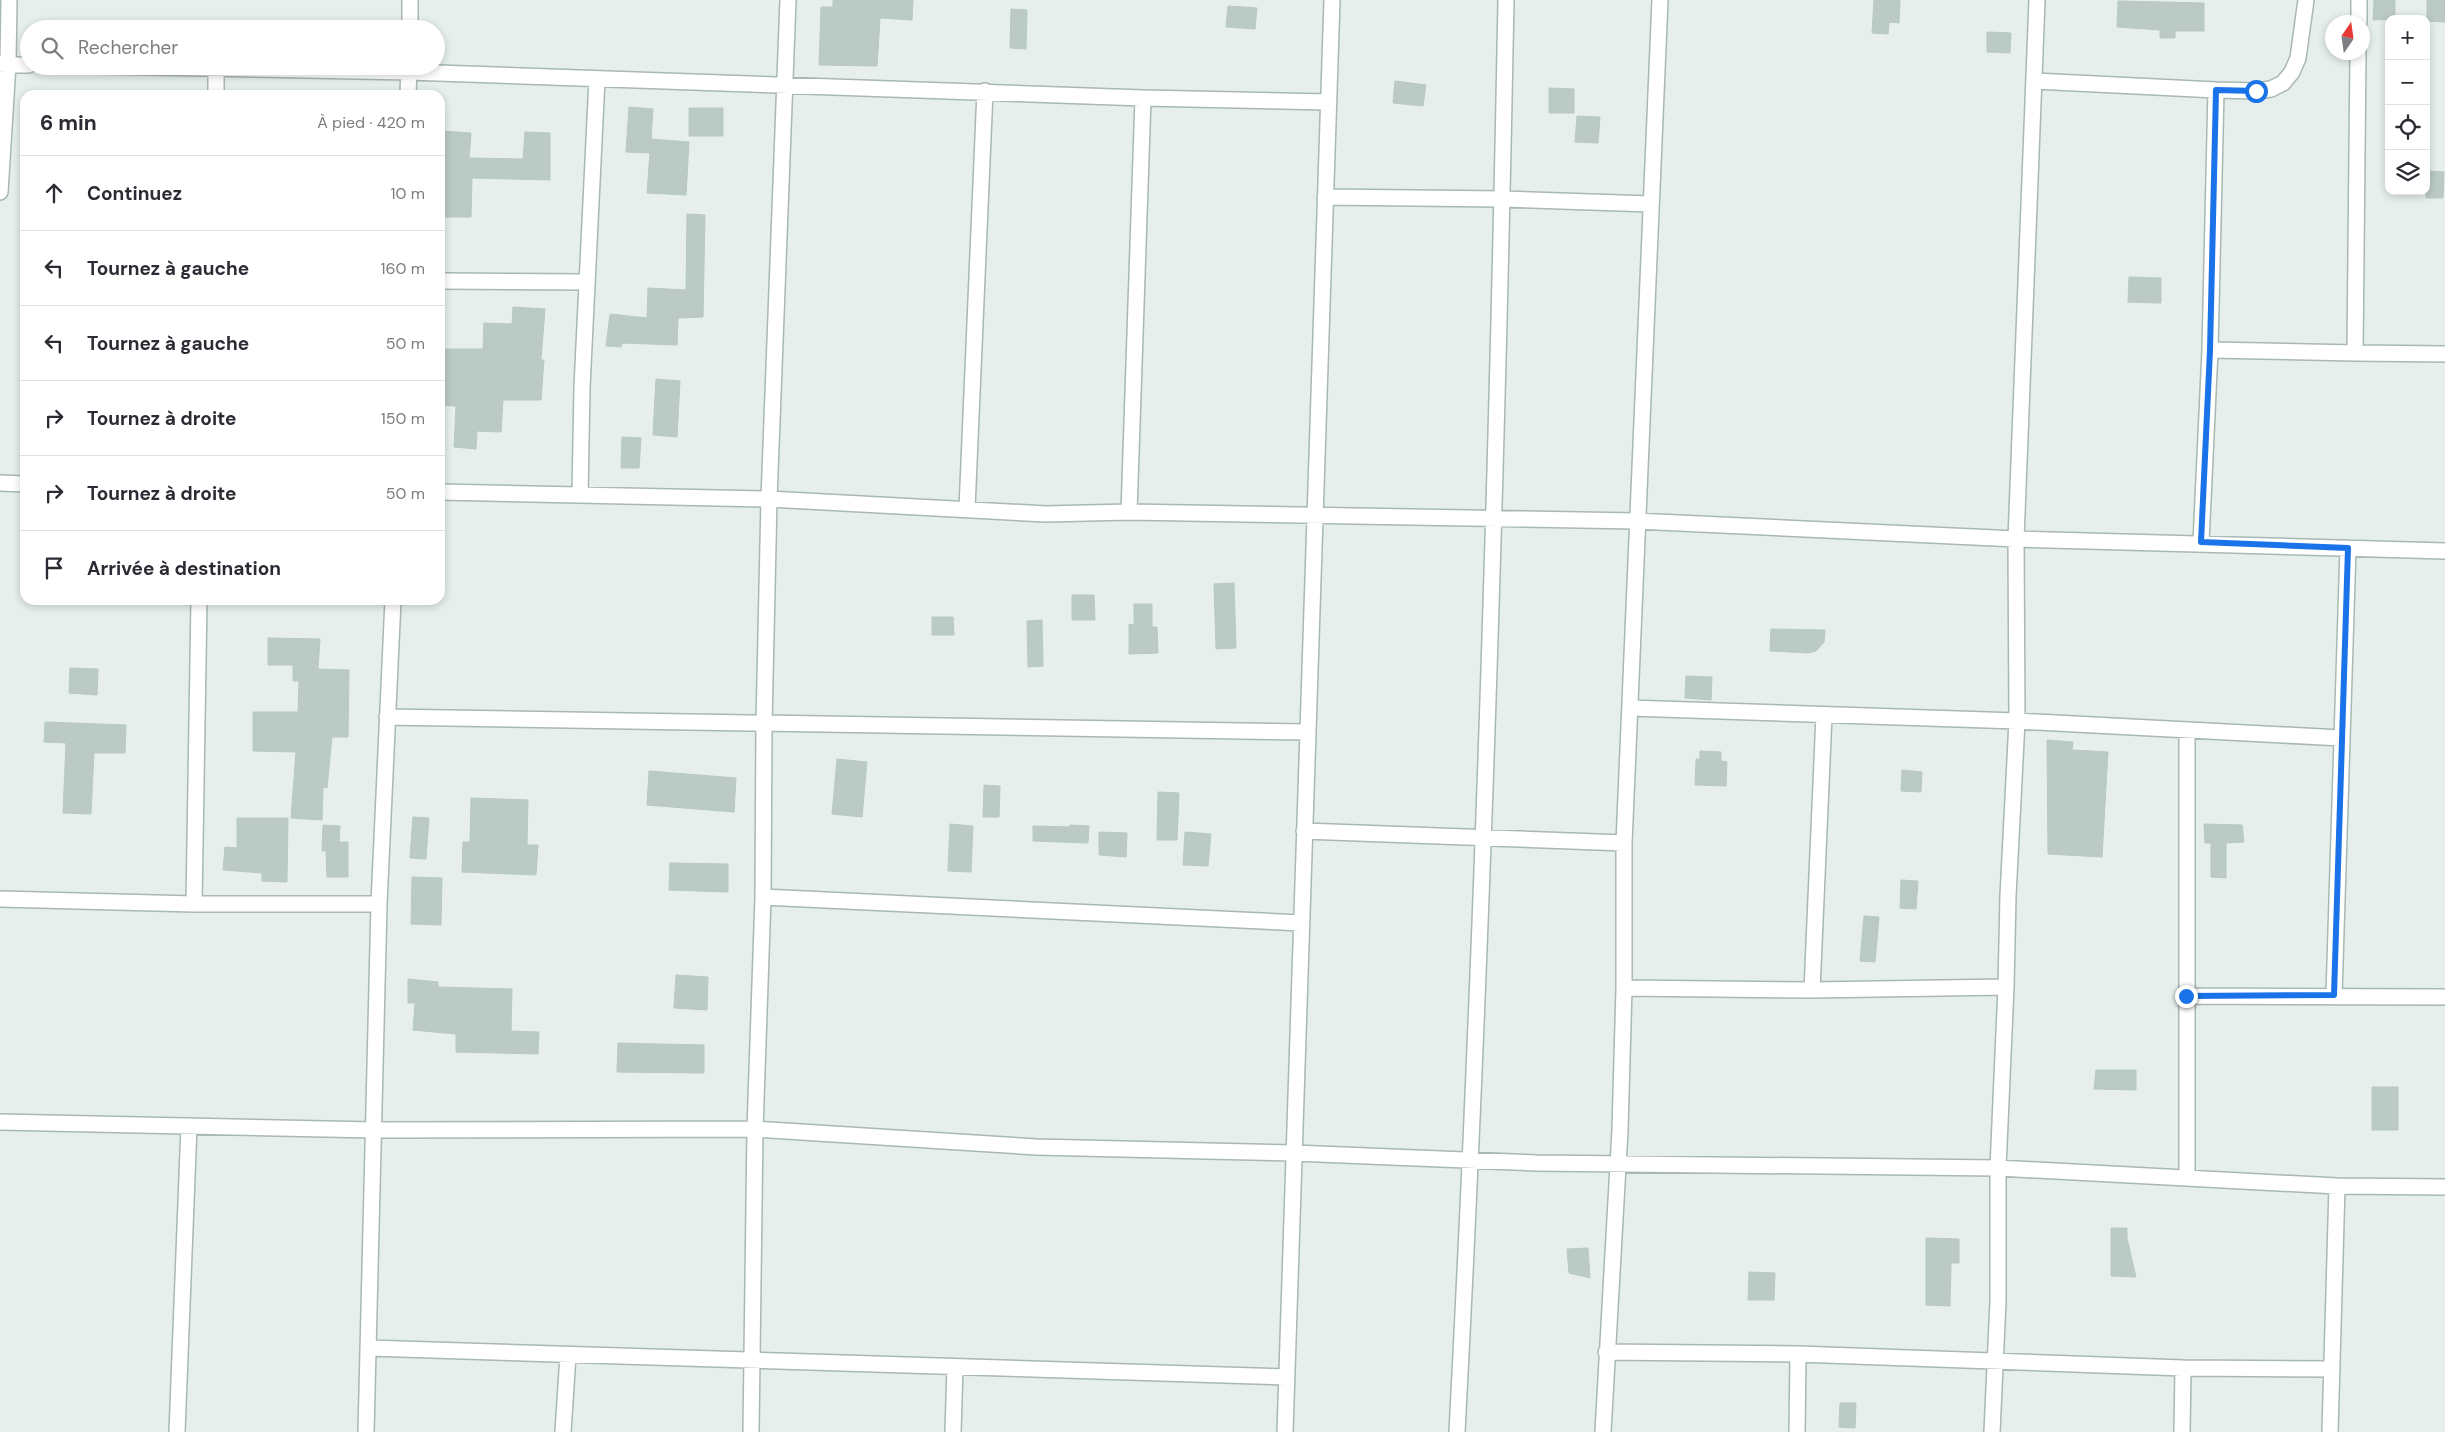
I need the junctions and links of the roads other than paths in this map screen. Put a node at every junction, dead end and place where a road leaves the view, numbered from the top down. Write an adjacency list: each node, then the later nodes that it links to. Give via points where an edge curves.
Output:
1 (9, 0): 13 (street)
2 (410, 0): 11 (street)
3 (788, 0): 20 (street)
4 (1332, 0): 26 (street)
5 (1506, 0): 29 (street)
6 (1660, 0): 30 (street)
7 (2037, 0): 19 (street)
8 (2306, 0): 23 (street, via 2298,58 2283,83 2256,91)
9 (2359, 0): 10 (street)
10 (2359, 15)
11 (410, 20)
12 (2358, 60): 34 (street)
13 (4, 64): 14 (street); 27 (street)
14 (20, 65)
15 (445, 71): 18 (street)
16 (216, 75): 21 (street)
17 (409, 75): 22 (street)
18 (597, 79): 20 (street); 32 (street)
19 (2035, 81): 23 (street); 46 (street)
20 (784, 86): 24 (street); 40 (street)
21 (216, 90)
22 (408, 90)
23 (2216, 90): 33 (street)
24 (985, 91): 25 (street); 41 (street)
25 (1143, 98): 26 (street); 42 (street)
26 (1328, 102): 28 (street)
27 (0, 192)
28 (1325, 197): 29 (street); 43 (street)
29 (1502, 199): 30 (street); 44 (street)
30 (1650, 204): 45 (street)
31 (445, 280): 32 (street)
32 (588, 282): 39 (street)
33 (2210, 350): 34 (street); 47 (street)
34 (2355, 353): 35 (street)
35 (2445, 354)
36 (0, 483): 37 (street)
37 (20, 484)
38 (445, 492): 39 (street)
39 (580, 495): 40 (street)
40 (769, 500): 41 (street); 56 (street)
41 (967, 509): 42 (street, via 1046,514)
42 (1129, 512): 43 (street)
43 (1314, 516): 44 (street); 58 (street)
44 (1495, 517): 45 (street); 61 (street)
45 (1636, 520): 46 (street); 52 (street)
46 (2016, 538): 47 (street); 55 (street)
47 (2201, 542): 48 (street)
48 (2348, 548): 49 (street); 59 (street)
49 (2445, 550)
50 (199, 605): 65 (street)
51 (393, 605): 54 (street)
52 (1630, 708): 53 (street); 62 (street)
53 (1824, 714): 55 (street); 70 (street)
54 (387, 717): 56 (street); 66 (street)
55 (2017, 722): 57 (street); 68 (street)
56 (764, 724): 58 (street); 63 (street)
57 (2187, 730): 59 (street); 72 (street)
58 (1308, 732): 60 (street)
59 (2341, 738): 71 (street)
60 (1304, 831): 61 (street); 67 (street)
61 (1484, 838): 62 (street); 79 (street)
62 (1624, 843): 69 (street)
63 (763, 897): 67 (street); 76 (street)
64 (0, 899): 65 (street)
65 (194, 904): 66 (street)
66 (379, 904): 77 (street)
67 (1301, 923): 78 (street)
68 (2006, 987): 70 (street); 81 (street)
69 (1624, 988): 70 (street); 80 (street)
70 (1812, 990)
71 (2334, 995): 72 (street); 73 (street)
72 (2186, 996): 82 (street)
73 (2445, 997)
74 (0, 1122): 75 (street)
75 (189, 1126): 77 (street); 95 (street)
76 (755, 1129): 77 (street); 78 (street, via 1036,1147); 89 (street)
77 (374, 1130): 85 (street)
78 (1294, 1153): 79 (street); 94 (street)
79 (1471, 1160): 80 (street); 101 (street)
80 (1618, 1163): 81 (street); 86 (street)
81 (1998, 1168): 82 (street); 90 (street)
82 (2187, 1177): 83 (street)
83 (2337, 1186): 84 (street); 93 (street)
84 (2445, 1187)
85 (369, 1348): 88 (street); 96 (street)
86 (1606, 1352): 87 (street); 102 (street)
87 (1798, 1354): 90 (street); 103 (street)
88 (568, 1355): 89 (street); 97 (street)
89 (753, 1361): 91 (street); 98 (street)
90 (1996, 1362): 92 (street); 104 (street)
91 (955, 1368): 94 (street); 99 (street)
92 (2183, 1368): 93 (street); 105 (street)
93 (2332, 1368): 106 (street)
94 (1286, 1377): 100 (street)
95 (177, 1432)
96 (366, 1432)
97 (563, 1432)
98 (751, 1432)
99 (953, 1432)
100 (1285, 1432)
101 (1457, 1432)
102 (1603, 1432)
103 (1797, 1432)
104 (1992, 1432)
105 (2182, 1432)
106 (2330, 1432)

